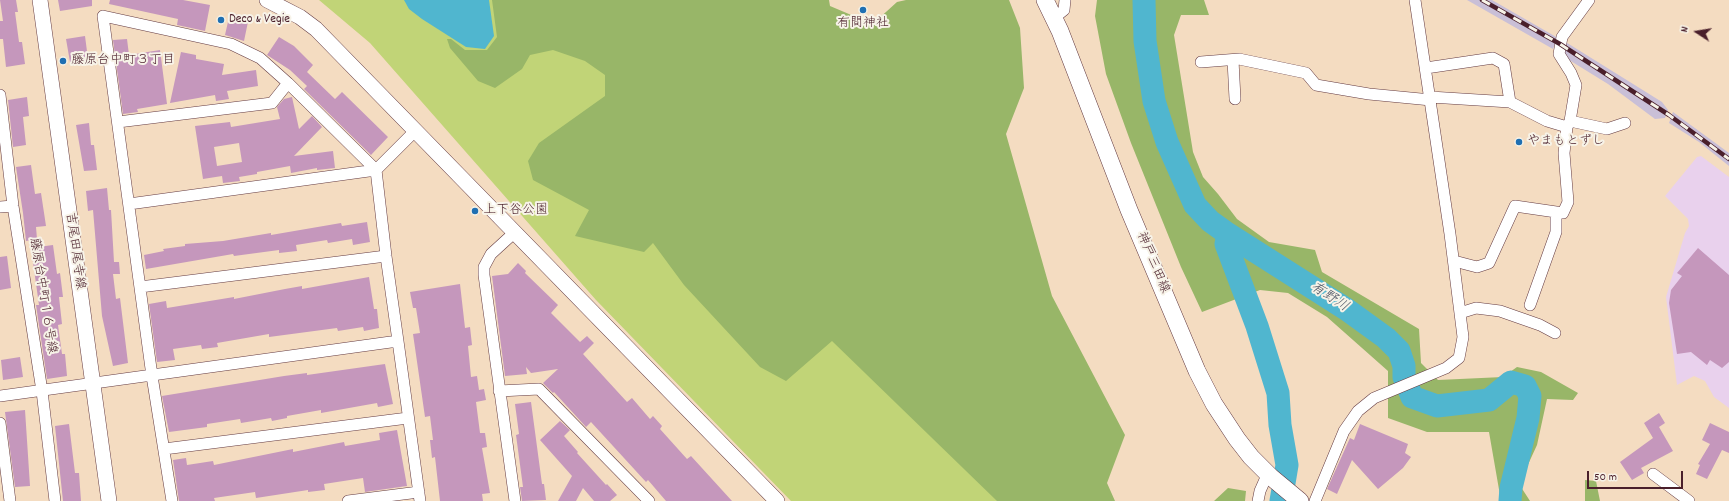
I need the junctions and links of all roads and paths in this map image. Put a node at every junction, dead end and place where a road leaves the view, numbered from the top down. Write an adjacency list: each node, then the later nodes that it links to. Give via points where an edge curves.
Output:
1 (40, 0): 35 (street, 吉尾田尾寺線)
2 (267, 0): 20 (street, via 300,17 316,29)
3 (1045, 0): 7 (main road, 神戸三田線)
4 (1066, 0): 7 (street, via 1064,10)
5 (1415, 0): 10 (street)
6 (1589, 0): 19 (street, via 1562,37 1560,44 1559,54 1572,73 1576,85)
7 (1054, 18): 43 (main road, 神戸三田線, via 1129,210 1197,371 1224,421 1251,457)
8 (1232, 60): 9 (street); 13 (street, via 1306,73 1316,85 1369,94); 14 (street)
9 (1201, 62)
10 (1426, 68): 13 (street); 15 (street, via 1493,58 1504,64)
11 (288, 83): 17 (street, via 272,103); 17 (street, via 260,58 231,44 103,16); 21 (street)
12 (0, 95): 16 (street, 藤原台中町１６号線)
13 (1431, 98): 15 (street); 28 (street)
14 (1235, 99)
15 (1510, 102): 19 (street, via 1547,121)
16 (1, 116): 23 (street, 藤原台中町１６号線)
17 (118, 122): 22 (street)
18 (1625, 123): 19 (street, via 1607,129)
19 (1569, 124): 25 (street, via 1564,163 1568,202 1563,213)
20 (414, 132): 21 (street); 26 (street)
21 (376, 170): 22 (street); 27 (street)
22 (129, 204): 29 (street)
23 (14, 206): 24 (street); 36 (street, 藤原台中町１６号線)
24 (0, 207)
25 (1556, 213): 28 (street, via 1515,206 1489,263 1477,267); 30 (street, via 1556,232)
26 (515, 232): 37 (street, via 492,254 484,267); 46 (street)
27 (386, 256): 29 (street); 33 (street)
28 (1454, 261): 31 (street)
29 (140, 287): 34 (street)
30 (1530, 305)
31 (1460, 313): 32 (street, via 1476,308 1500,311); 55 (street, via 1463,337 1459,358 1446,368 1374,398 1358,411 1344,431)
32 (1555, 333)
33 (398, 340): 34 (street); 39 (street)
34 (152, 376): 35 (street); 41 (street)
35 (92, 383): 36 (street); 49 (street, 吉尾田尾寺線)
36 (42, 390): 38 (street); 48 (street, 藤原台中町１６号線)
37 (499, 391): 52 (street); 53 (street, via 539,389)
38 (0, 396)
39 (408, 418): 41 (street); 44 (street)
40 (0, 423): 47 (street)
41 (164, 449): 50 (street)
42 (1653, 474): 56 (street)
43 (1269, 475): 45 (main road, 神戸三田線); 54 (street, via 1260,491)
44 (419, 496): 51 (street)
45 (1297, 499)
46 (773, 500)
47 (10, 501)
48 (55, 501)
49 (109, 501)
50 (172, 501)
51 (348, 501)
52 (515, 501)
53 (649, 501)
54 (1258, 501)
55 (1315, 501)
56 (1689, 501)

